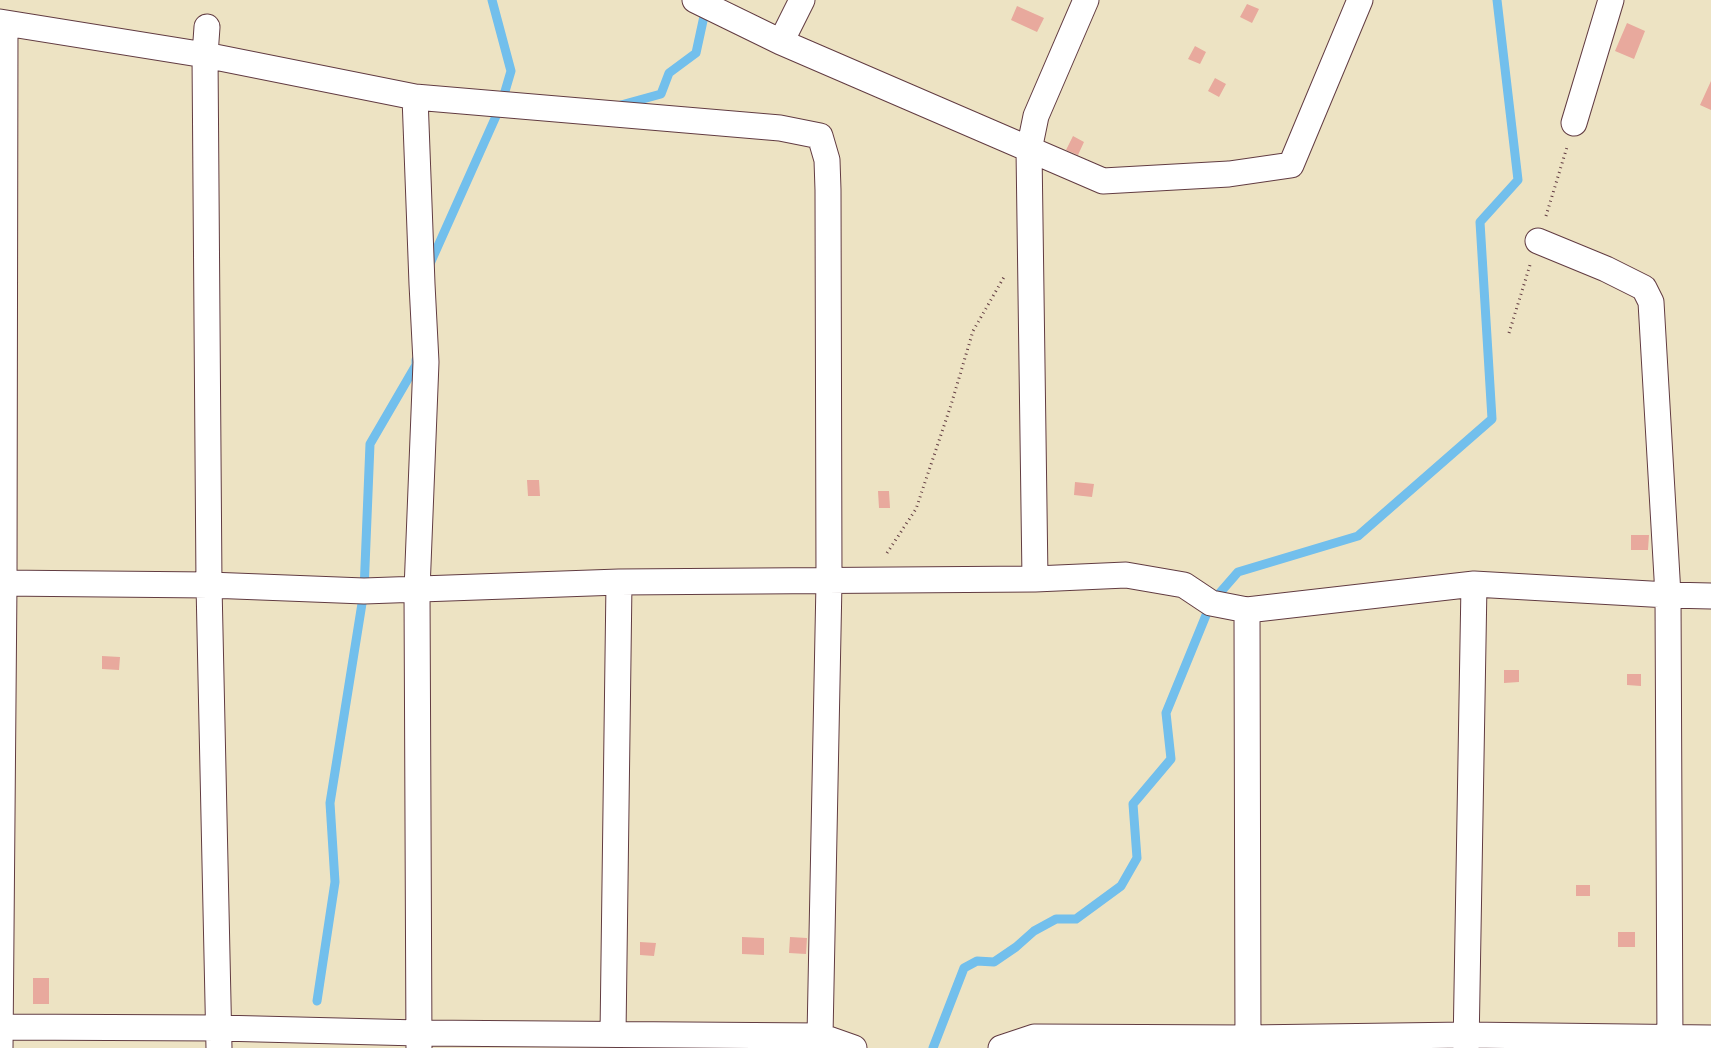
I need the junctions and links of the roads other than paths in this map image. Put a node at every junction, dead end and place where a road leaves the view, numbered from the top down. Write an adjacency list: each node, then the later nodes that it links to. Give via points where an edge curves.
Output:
1 (695, 0): 8 (street)
2 (802, 0): 8 (street)
3 (1086, 0): 12 (street, via 1036,116)
4 (1360, 0): 12 (street, via 1292,165 1229,174 1103,181)
5 (1610, 0): 11 (street)
6 (2, 23): 9 (street); 17 (street)
7 (207, 27): 9 (street)
8 (781, 42): 12 (street)
9 (205, 55): 10 (street); 19 (street)
10 (415, 97): 16 (street, via 780,128 820,136 828,190); 20 (street, via 426,362)
11 (1574, 124)
12 (1030, 150): 14 (street)
13 (1538, 241): 21 (street, via 1644,288 1651,302)
14 (1035, 579): 16 (street); 23 (street, via 1126,575 1184,585 1211,602)
15 (619, 582): 16 (street); 20 (street); 25 (street)
16 (829, 582): 26 (street)
17 (2, 583): 19 (street); 24 (street)
18 (1474, 584): 21 (street); 23 (street); 30 (street)
19 (209, 585): 20 (street); 27 (street)
20 (417, 590): 29 (street)
21 (1668, 596): 22 (street); 32 (street)
22 (1711, 596)
23 (1247, 610): 33 (street)
24 (0, 1027): 27 (street); 34 (street)
25 (613, 1034): 26 (street); 29 (street)
26 (820, 1036): 35 (street)
27 (219, 1038): 29 (street)
28 (1711, 1038): 32 (street)
29 (419, 1041)
30 (1466, 1041): 32 (street); 33 (street)
31 (1034, 1042): 33 (street); 36 (street)
32 (1670, 1042)
33 (1248, 1043)
34 (0, 1048)
35 (854, 1048)
36 (1001, 1048)

